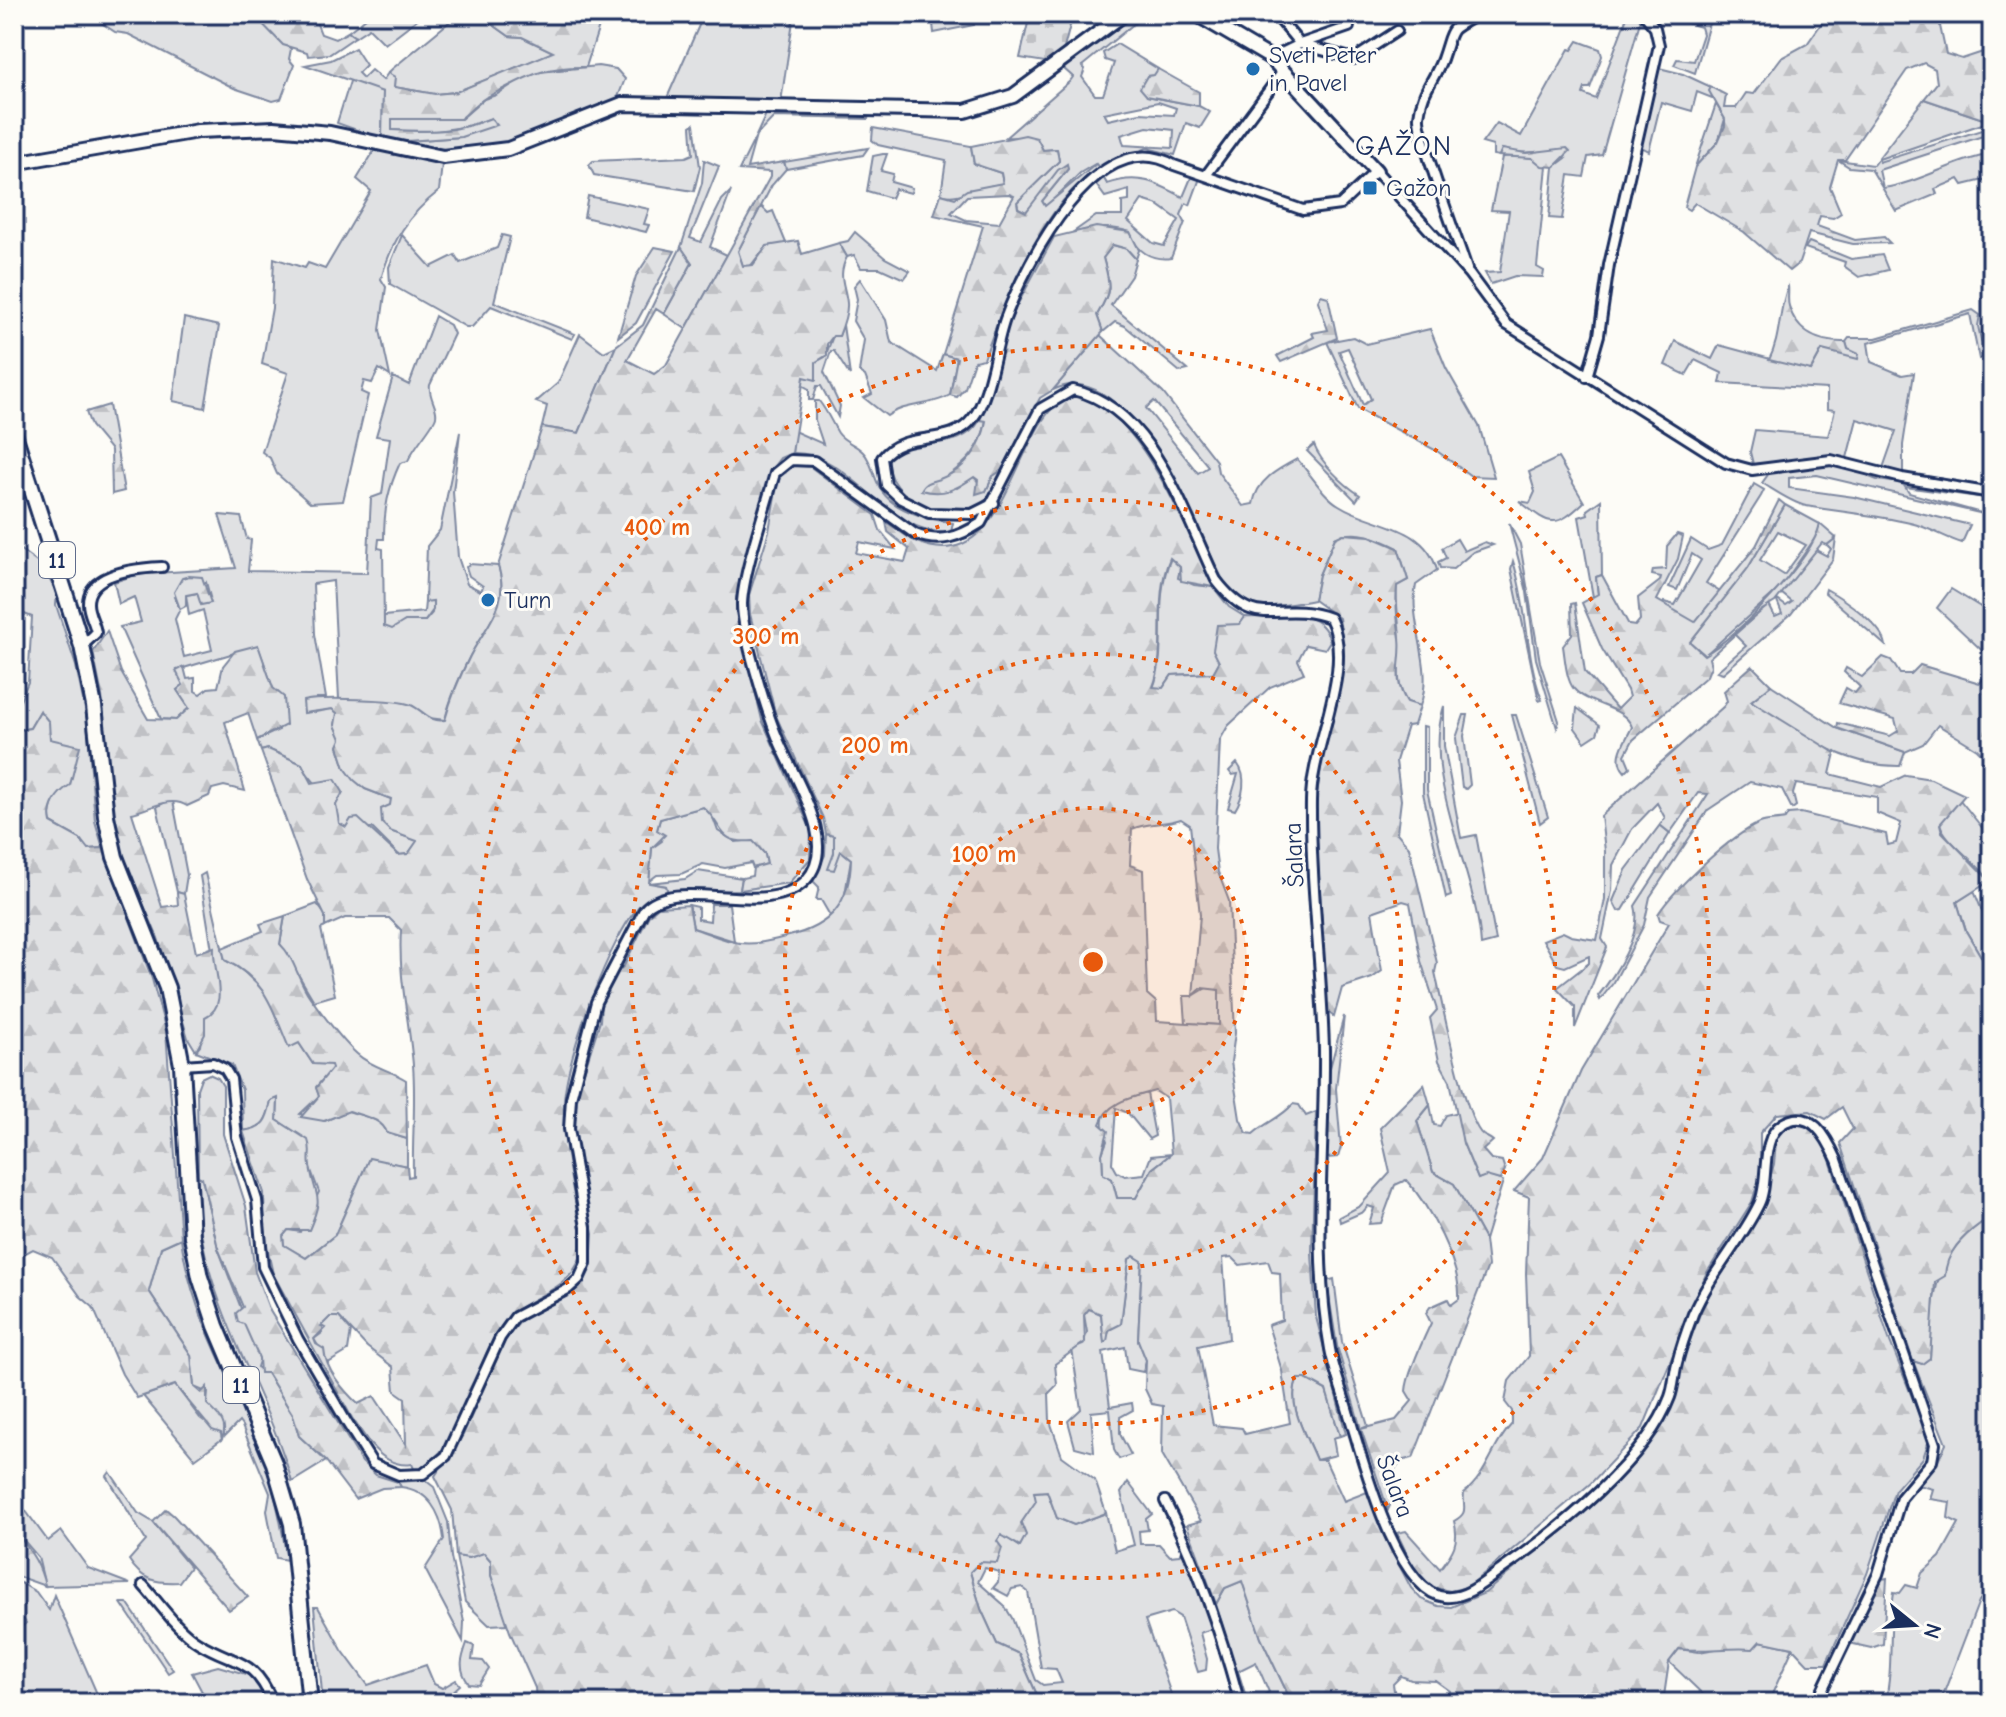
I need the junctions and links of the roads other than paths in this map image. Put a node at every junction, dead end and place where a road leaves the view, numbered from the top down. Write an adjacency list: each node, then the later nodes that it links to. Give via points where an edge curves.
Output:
1 (1124, 14): 11 (street, via 1013,96 965,111 622,104 508,149 443,157 314,130 274,128 198,131)
2 (1196, 14): 9 (street)
3 (1275, 14): 8 (street)
4 (1478, 14): 14 (street, via 1451,30 1442,60 1425,88 1419,120)
5 (1644, 14): 15 (street, via 1659,45)
6 (1349, 27): 8 (street)
7 (1397, 31): 8 (street, via 1354,59)
8 (1300, 44): 9 (street)
9 (1271, 58): 10 (street)
10 (1284, 70): 12 (street); 13 (street)
11 (14, 163)
12 (1376, 171): 13 (street, via 1340,205 1303,210); 14 (street)
13 (1207, 174): 18 (street, via 1157,155 1124,158 1102,170 1076,197 1030,264 1005,318 976,414 966,427 911,439 891,447 882,458 886,485 929,513 972,514)
14 (1469, 274): 15 (street, via 1506,324)
15 (1587, 377): 17 (street, via 1736,468 1831,460)
16 (14, 434): 20 (main road, 11)
17 (1992, 493)
18 (995, 502): 21 (street, via 981,523 962,535 928,540 814,461 791,460 775,473 742,608 762,695 820,835 817,862 795,890 740,898 672,897 652,901 644,910 596,1002 571,1098 569,1129 586,1227 586,1263 568,1289 515,1317 500,1338 460,1432 437,1466 423,1474 399,1475 373,1464 298,1339 263,1267 257,1200 237,1137 231,1079 213,1063); 27 (street, Šalara, via 1040,409 1073,390 1092,394 1143,438 1232,601 1248,611 1307,609 1330,618 1338,634 1336,676 1311,798 1324,1053 1322,1273 1330,1351 1365,1468 1411,1576 1428,1592 1448,1598 1470,1591 1535,1547 1616,1475 1658,1420 1671,1395 1694,1314 1762,1200 1772,1136 1783,1123 1803,1119 1820,1126 1837,1160 1935,1444 1932,1461 1901,1498 1878,1574)
19 (162, 567): 20 (street, via 116,574 93,588 88,601 96,633)
20 (82, 646): 21 (main road, 11, via 115,857 167,988)
21 (182, 1065): 25 (main road, 11, via 197,1264 216,1326 274,1463 292,1524)
22 (1165, 1501): 26 (street, via 1222,1639 1237,1693 1235,1702)
23 (143, 1585): 24 (street, via 199,1643 253,1670 264,1680)
24 (273, 1703)
25 (310, 1703)
26 (1222, 1703)
27 (1816, 1703)

